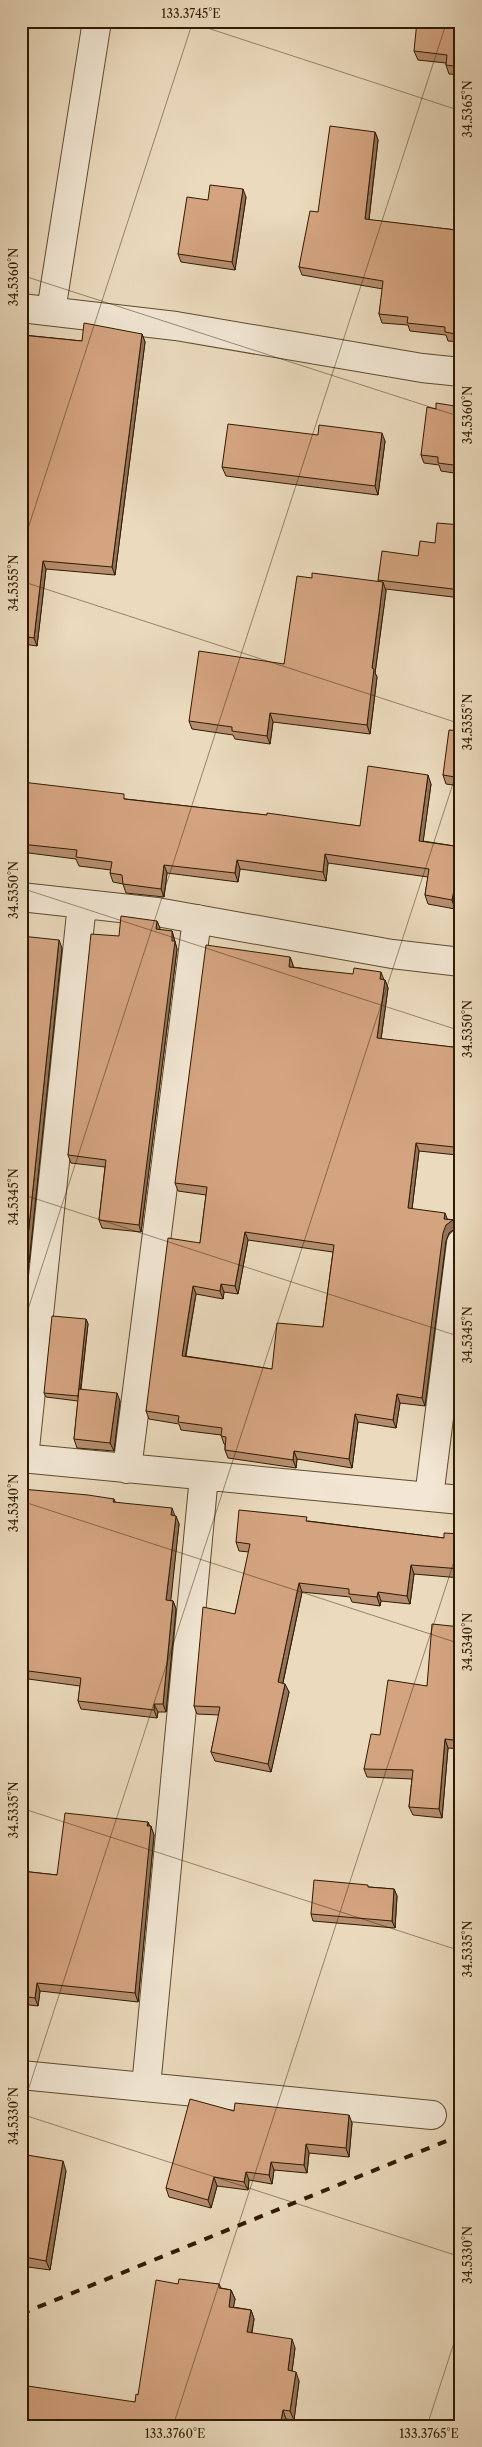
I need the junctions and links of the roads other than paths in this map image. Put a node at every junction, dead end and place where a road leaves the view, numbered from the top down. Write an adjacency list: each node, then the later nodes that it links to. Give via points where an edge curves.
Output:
1 (97, 21): 3 (street)
2 (21, 308): 3 (street)
3 (51, 311): 4 (street, via 176,326)
4 (461, 372)
5 (21, 898): 6 (street)
6 (82, 904): 7 (street); 10 (street)
7 (197, 919): 8 (street, via 392,954); 11 (street)
8 (461, 962)
9 (461, 1243): 13 (street)
10 (22, 1458): 11 (street)
11 (127, 1469): 12 (street)
12 (204, 1476): 13 (street); 16 (street)
13 (429, 1498): 14 (street)
14 (461, 1500)
15 (21, 2075): 16 (street)
16 (146, 2087): 17 (street)
17 (432, 2115)

